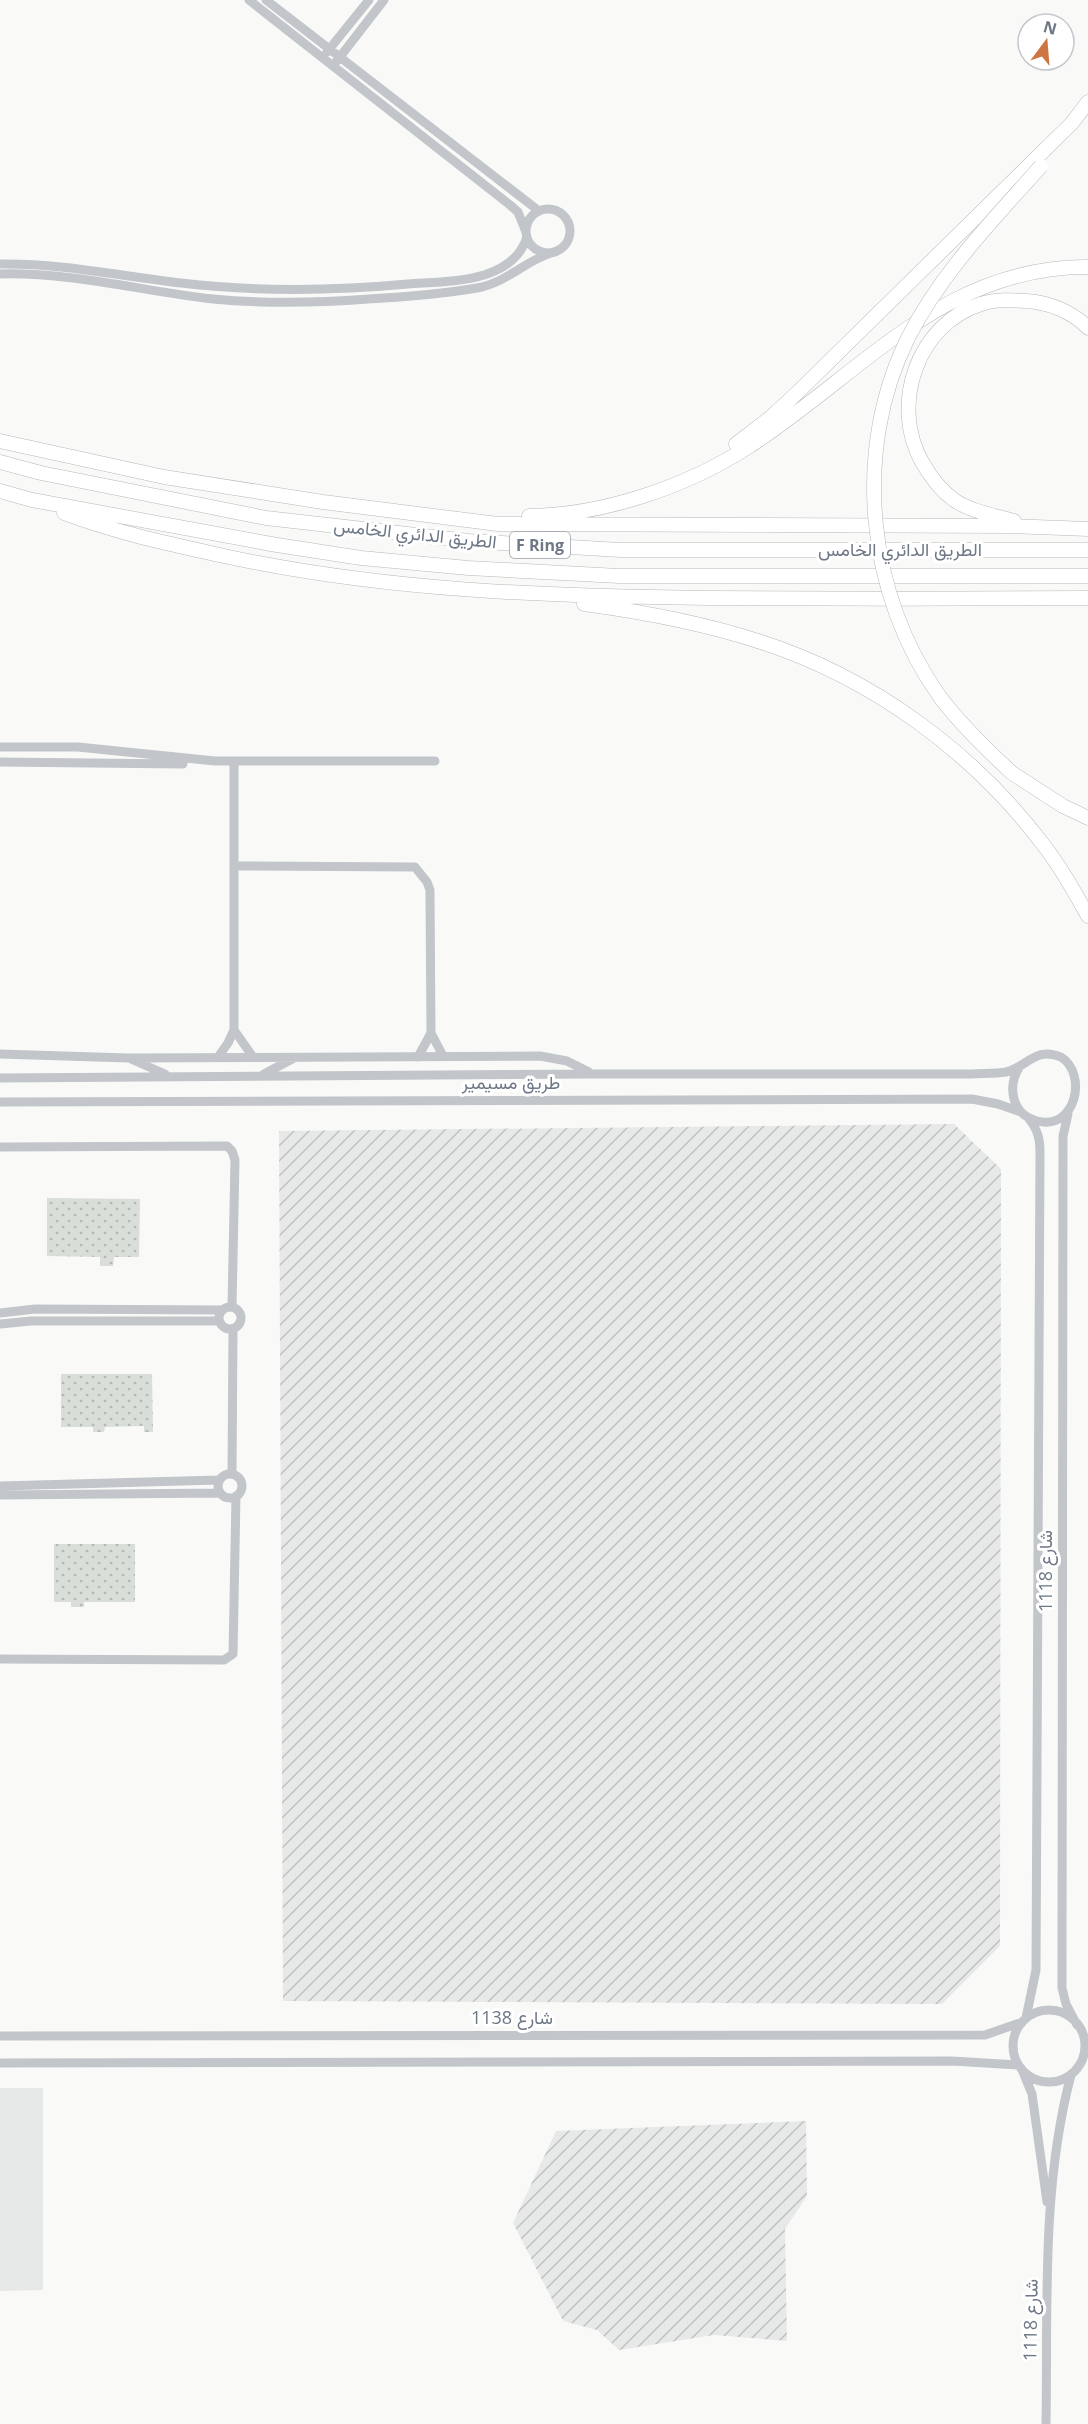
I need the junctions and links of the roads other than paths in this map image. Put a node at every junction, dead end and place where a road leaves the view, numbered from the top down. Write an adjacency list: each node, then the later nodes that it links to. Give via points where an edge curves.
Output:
1 (249, 0): 7 (street)
2 (266, 0): 5 (street)
3 (369, 0): 5 (street)
4 (384, 0): 6 (street)
5 (330, 49): 6 (street); 7 (street)
6 (340, 57): 8 (street); 11 (street)
7 (322, 58): 8 (street)
8 (333, 66): 12 (street, via 518,212)
9 (1088, 102): 20 (highway, via 998,197 770,418)
10 (1088, 110): 34 (highway, bridge, via 961,258 923,311 893,375 874,463 882,565 898,619 915,656 940,696 981,744 1012,773)
11 (539, 211): 12 (street, via 531,218); 13 (street, via 560,213 569,226 566,243)
12 (526, 235): 13 (street, via 536,250); 14 (street, via 514,259 488,274 445,282 366,288 232,288 83,268)
13 (551, 253): 16 (street, via 479,288 332,302 244,301 39,275)
14 (0, 264)
15 (1088, 267): 20 (highway, via 998,283 945,304 903,329 748,447)
16 (0, 274)
17 (1088, 328): 24 (highway, via 1050,305 1008,300 981,304 954,317 924,352 907,408 914,448 939,487 954,500 1014,521)
18 (0, 441): 23 (highway, via 164,477)
19 (0, 462): 25 (highway, الطريق الدائري الخامس / F Ring, via 266,518 469,542 620,550)
20 (687, 478): 23 (highway, via 639,497 579,512 501,517)
21 (0, 491): 22 (highway, الطريق الدائري الخامس / F Ring)
22 (32, 500): 26 (highway, الطريق الدائري الخامس / F Ring, via 277,545 468,568 619,576); 27 (highway, via 116,532 273,566 421,587)
23 (424, 514): 24 (highway, via 498,525)
24 (1088, 528)
25 (1088, 550)
26 (1088, 576)
27 (519, 594): 28 (highway, via 785,599); 36 (highway, via 641,612 723,630 804,657 859,685 922,726 991,785 1043,844)
28 (1088, 598)
29 (0, 747): 30 (street, via 78,747)
30 (215, 761): 31 (street); 33 (street)
31 (234, 761): 32 (street); 35 (street)
32 (435, 761)
33 (0, 762)
34 (1088, 818)
35 (234, 866): 37 (street); 38 (street, via 416,867 430,890)
36 (1088, 916)
37 (234, 1030): 42 (street); 43 (street)
38 (431, 1033): 40 (street); 41 (street)
39 (0, 1054): 45 (street)
40 (418, 1056): 41 (street); 44 (street)
41 (443, 1056): 47 (street, via 549,1057)
42 (218, 1057): 43 (street); 45 (street)
43 (253, 1057): 44 (street)
44 (296, 1057): 49 (street)
45 (128, 1058): 48 (street)
46 (1020, 1066): 47 (street, طريق مسيمير, via 970,1074); 52 (street, via 1012,1084 1015,1103); 53 (street, via 1028,1059 1050,1054 1070,1064 1077,1073 1080,1095)
47 (591, 1074): 49 (street, طريق مسيمير)
48 (170, 1076): 49 (street, طريق مسيمير); 50 (street, طريق مسيمير)
49 (262, 1076)
50 (0, 1078)
51 (0, 1102): 52 (street, طريق مسيمير, via 972,1099)
52 (1024, 1114): 53 (street, via 1048,1122); 68 (street, شارع 1118, via 1036,1127 1040,1140 1036,1970)
53 (1068, 1114): 69 (street, شارع 1118, via 1063,1136 1062,1988)
54 (0, 1147): 55 (street, via 227,1146 235,1160)
55 (232, 1307): 56 (street); 60 (street, via 241,1318)
56 (222, 1310): 57 (street); 58 (street)
57 (0, 1313)
58 (218, 1321): 59 (street); 60 (street)
59 (0, 1324)
60 (233, 1330): 61 (street)
61 (232, 1474): 62 (street); 66 (street, via 241,1482)
62 (219, 1480): 63 (street); 64 (street)
63 (0, 1486)
64 (220, 1493): 65 (street); 66 (street, via 228,1498)
65 (0, 1495)
66 (236, 1496): 67 (street, via 233,1654 224,1660)
67 (0, 1659)
68 (1024, 2020): 69 (street, via 1050,2010 1070,2017); 70 (street, شارع 1138, via 985,2035); 72 (street, via 1012,2043)
69 (1077, 2025): 73 (street, via 1085,2046)
70 (0, 2036)
71 (0, 2063): 72 (street, via 962,2061)
72 (1021, 2069): 73 (street, via 1032,2078 1052,2082); 74 (street, شارع 1118, via 1032,2094)
73 (1071, 2075): 74 (street, شارع 1118, via 1060,2121)
74 (1049, 2217): 75 (street, شارع 1118)
75 (1046, 2424)

